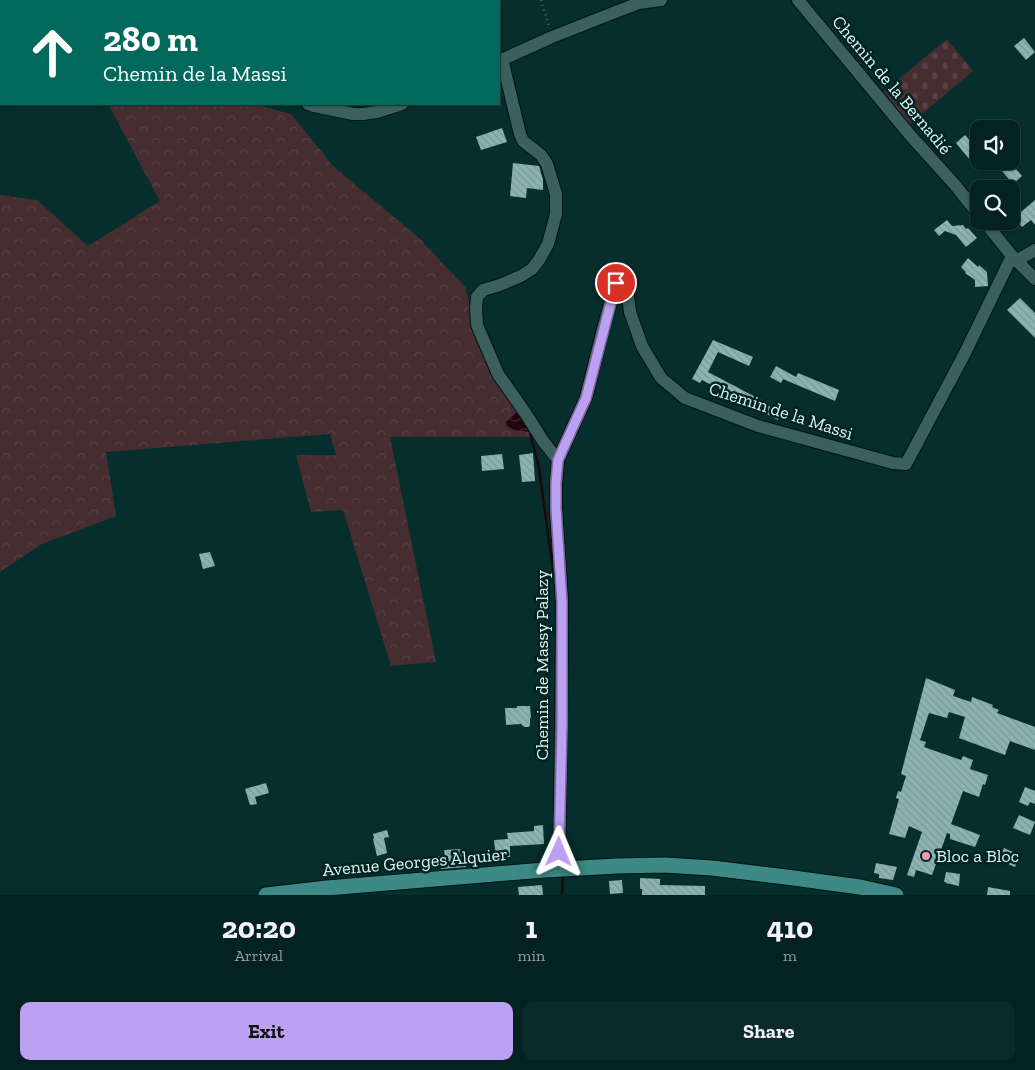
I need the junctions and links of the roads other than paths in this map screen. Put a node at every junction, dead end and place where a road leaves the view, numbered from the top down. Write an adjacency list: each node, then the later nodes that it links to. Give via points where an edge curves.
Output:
1 (661, 0): 3 (street, via 639,3)
2 (798, 0): 6 (street, Chemin de la Bernadié)
3 (500, 60): 11 (street, via 523,141 547,164 556,194 556,214 548,244 532,269 483,290 477,298 477,325 498,374)
4 (311, 105): 5 (street, via 353,114 377,112)
5 (399, 105)
6 (970, 204)
7 (991, 230): 9 (street)
8 (1035, 250): 9 (street)
9 (1014, 259): 10 (street); 11 (street, Chemin de la Massi, via 906,464 758,426 686,398 661,378 642,346 630,312 626,280 616,283 586,398)
10 (1035, 279)
11 (558, 460): 12 (street, Chemin de Massy Palazy, via 556,509 562,602)
12 (559, 870): 13 (main road, Avenue Georges Alquier); 14 (main road, Avenue Georges Alquier, via 665,865 712,868)
13 (266, 895)
14 (896, 895)

